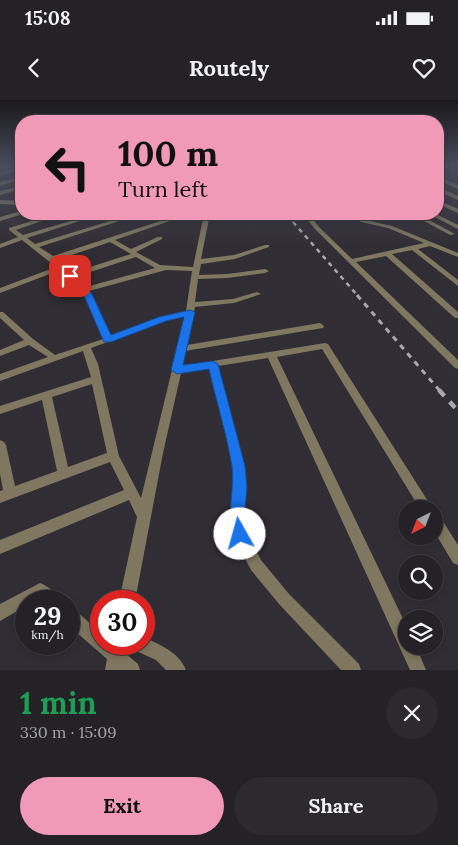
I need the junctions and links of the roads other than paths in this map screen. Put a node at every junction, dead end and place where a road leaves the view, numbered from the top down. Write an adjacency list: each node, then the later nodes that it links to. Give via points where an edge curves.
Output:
1 (0, 193): 2 (street)
2 (15, 193)
3 (446, 193): 4 (street)
4 (458, 198)
5 (0, 202): 6 (street)
6 (12, 203): 8 (street)
7 (444, 205): 9 (street)
8 (0, 208)
9 (458, 211)
10 (15, 215): 11 (street)
11 (0, 219)
12 (39, 220): 22 (street, via 9,229)
13 (80, 220): 22 (street)
14 (118, 220): 27 (street)
15 (168, 220): 25 (street)
16 (206, 220): 37 (street)
17 (311, 220): 34 (street)
18 (361, 220): 24 (street)
19 (422, 220): 24 (street)
20 (444, 220): 21 (street)
21 (458, 227)
22 (22, 238): 26 (street); 27 (street)
23 (160, 238): 30 (street)
24 (445, 238): 29 (street); 32 (street)
25 (109, 239): 30 (street); 33 (street)
26 (0, 246)
27 (34, 246): 33 (street)
28 (267, 246): 37 (street)
29 (412, 247): 31 (street); 40 (street)
30 (132, 253): 36 (street, via 158,267); 39 (street)
31 (388, 253): 34 (street); 46 (street)
32 (458, 255)
33 (52, 259): 35 (street)
34 (351, 261): 58 (street)
35 (61, 267): 39 (street); 41 (street)
36 (165, 267): 37 (street); 42 (street)
37 (196, 269): 38 (street, via 227,276); 44 (street)
38 (265, 271)
39 (70, 276): 42 (street)
40 (458, 284)
41 (0, 290)
42 (86, 290): 50 (street)
43 (257, 294): 44 (street)
44 (191, 309): 50 (street); 53 (street)
45 (0, 314): 47 (street)
46 (458, 316)
47 (12, 323): 49 (street); 51 (street)
48 (320, 326): 53 (street)
49 (0, 327)
50 (108, 340): 52 (street)
51 (30, 341): 54 (street); 56 (street)
52 (86, 347): 56 (street); 61 (street)
53 (182, 349): 59 (street)
54 (0, 353)
55 (271, 355): 57 (street); 69 (street, via 325,346); 77 (street)
56 (54, 360): 60 (street)
57 (213, 364): 59 (street); 84 (street, via 239,466 237,510 240,534 256,566 284,600)
58 (457, 364)
59 (177, 370): 70 (street)
60 (0, 378)
61 (96, 379): 62 (street); 65 (street)
62 (46, 395): 63 (street); 66 (street)
63 (0, 410)
64 (0, 445): 68 (street)
65 (113, 456): 66 (street); 67 (street)
66 (64, 474): 68 (street)
67 (132, 493): 70 (street); 72 (street)
68 (5, 495)
69 (421, 500)
70 (144, 516): 74 (street)
71 (443, 534): 73 (street)
72 (0, 546)
73 (458, 558)
74 (129, 590)
75 (15, 604): 76 (street)
76 (0, 613)
77 (398, 625)
78 (80, 626): 81 (street)
79 (155, 651): 83 (street)
80 (412, 655): 85 (street)
81 (115, 657): 82 (street)
82 (132, 670)
83 (178, 670)
84 (353, 670)
85 (418, 670)

